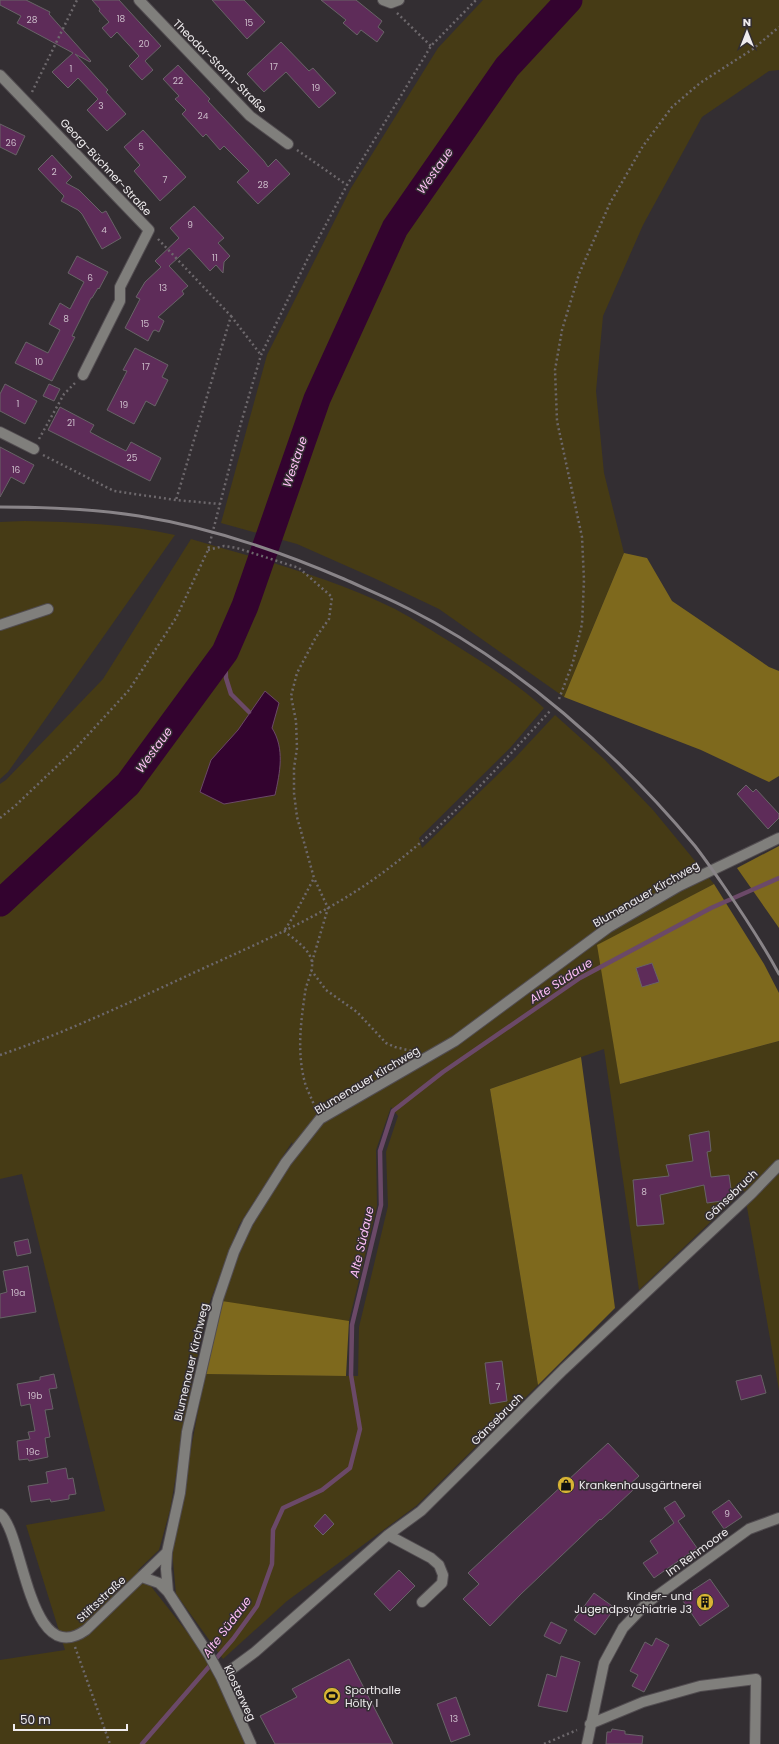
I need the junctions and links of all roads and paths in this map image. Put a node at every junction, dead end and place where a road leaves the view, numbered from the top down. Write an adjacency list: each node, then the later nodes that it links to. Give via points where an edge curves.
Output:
1 (77, 0): 8 (path)
2 (139, 0): 9 (street, Theodor-Storm-Straße, via 250,116)
3 (476, 0): 6 (path)
4 (391, 1): 6 (path, via 399,17)
5 (779, 27): 22 (path, via 753,49 700,83 672,107 643,146 610,203 580,274 562,330 555,370 557,421 582,537 584,580 582,624 573,662)
6 (430, 46): 10 (path)
7 (0, 75): 8 (street, Georg-Büchner-Straße)
8 (28, 102): 11 (street, Georg-Büchner-Straße)
9 (288, 144): 10 (path)
10 (347, 185): 13 (path)
11 (149, 230): 12 (path); 14 (street, Georg-Büchner-Straße, via 120,287 120,301)
12 (231, 316): 13 (path); 17 (path)
13 (261, 355): 18 (path)
14 (83, 375): 16 (path, via 64,394)
15 (0, 432): 16 (street)
16 (34, 450): 17 (path, via 114,491)
17 (176, 500): 18 (path)
18 (220, 504): 19 (path)
19 (208, 550): 24 (path, via 176,618 129,690 76,748); 26 (path, via 224,546 237,548 299,568 332,597 329,619 316,637 297,673 291,696 296,721 297,748 294,793)
20 (48, 609): 21 (street)
21 (0, 626)
22 (559, 699)
23 (550, 711): 27 (path, via 471,795 427,836 390,868)
24 (0, 818)
25 (779, 838): 31 (street, Blumenauer Kirchweg, via 679,886 609,927 455,1041)
26 (314, 878): 27 (path); 28 (path, via 296,914)
27 (328, 908): 28 (path); 29 (path)
28 (284, 931): 29 (path, via 301,945); 32 (path, via 116,1009)
29 (312, 962): 30 (path)
30 (311, 970): 31 (path, via 326,990 357,1012 386,1043); 33 (path, via 305,990 300,1042 304,1079)
31 (432, 1054): 33 (street, Blumenauer Kirchweg)
32 (0, 1055)
33 (320, 1119): 38 (street, Blumenauer Kirchweg, via 286,1162 248,1222 232,1259 218,1299 187,1432 180,1493)
34 (779, 1165): 37 (street, Gänsebruch, via 563,1370 420,1511)
35 (0, 1514): 42 (street, via 8,1523 23,1574 46,1627 63,1637)
36 (779, 1518): 44 (street, Im Rehmoore, via 749,1529 647,1603 623,1628 604,1663)
37 (388, 1535): 41 (street, via 440,1565 442,1582); 43 (street, Gänsebruch, via 255,1652)
38 (167, 1552): 39 (street, Stiftsstraße); 40 (street, Klosterweg)
39 (142, 1577): 40 (street, Klosterweg, via 159,1582); 42 (street, Stiftsstraße, via 86,1630)
40 (168, 1592): 43 (street, Klosterweg)
41 (422, 1602)
42 (71, 1638): 45 (path)
43 (221, 1677): 46 (street, Klosterweg)
44 (590, 1724): 47 (path); 48 (street, Im Rehmoore); 49 (street, via 643,1702 700,1686 756,1678)
45 (110, 1744)
46 (251, 1744)
47 (544, 1744)
48 (587, 1744)
49 (755, 1744)

